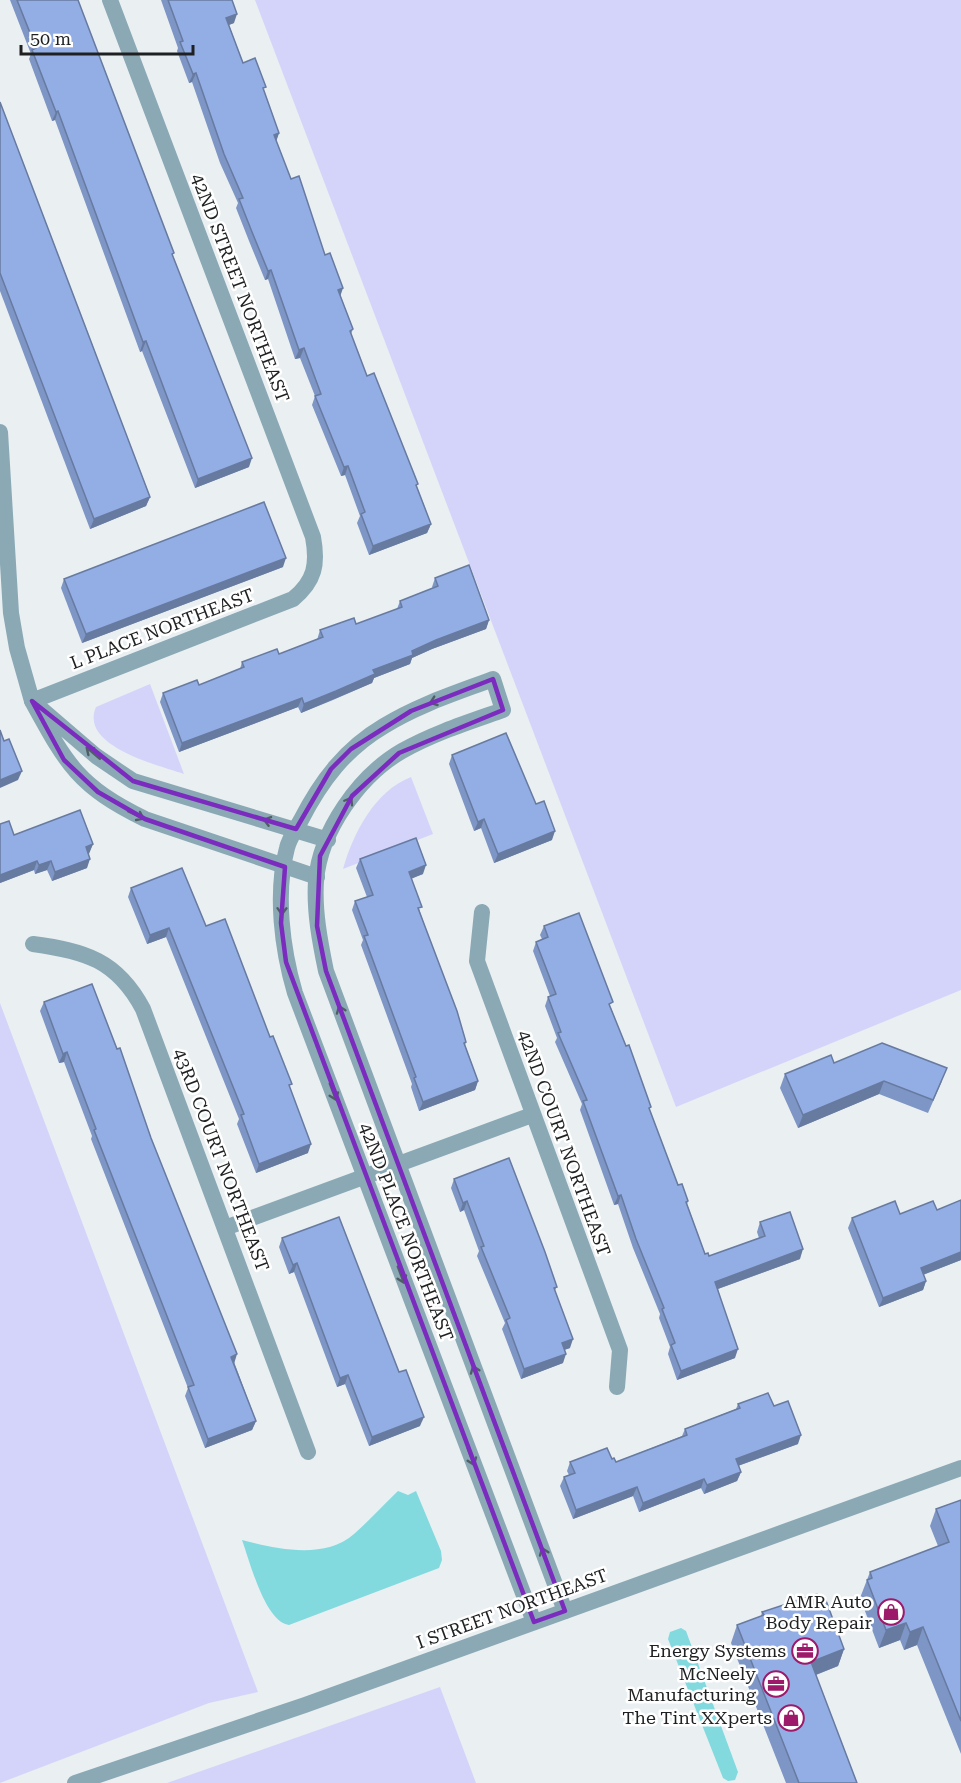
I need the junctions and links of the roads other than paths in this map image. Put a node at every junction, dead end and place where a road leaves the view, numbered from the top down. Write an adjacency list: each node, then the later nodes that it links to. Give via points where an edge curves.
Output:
1 (110, 0): 3 (street, 42ND STREET NORTHEAST, via 313,537 317,560 312,578)
2 (0, 432): 4 (street, via 10,613)
3 (303, 590): 4 (street, L PLACE NORTHEAST, via 294,598)
4 (32, 701): 5 (street, one-way to 4, via 133,781 96,756); 7 (street, one-way to 7, via 64,760 98,792 146,819)
5 (296, 829): 6 (street); 6 (street, 42ND PLACE NORTHEAST, one-way to 5, via 352,796 399,753 429,737 503,710 493,680 411,711 351,749 331,769); 7 (street, 42ND PLACE NORTHEAST, via 287,848)
6 (328, 840): 8 (street, 42ND PLACE NORTHEAST, via 320,856)
7 (285, 867): 8 (street); 13 (street, 42ND PLACE NORTHEAST, one-way to 13, via 281,923 286,962)
8 (317, 877): 12 (street, 42ND PLACE NORTHEAST, one-way to 8, via 326,971 317,926)
9 (482, 912): 11 (street, 42ND COURT NORTHEAST, via 477,961)
10 (33, 944): 14 (street, 43RD COURT NORTHEAST, via 74,950 118,974 132,988)
11 (532, 1115): 12 (street); 15 (street, 42ND COURT NORTHEAST, via 620,1350)
12 (398, 1164): 13 (street); 18 (street, 42ND PLACE NORTHEAST, one-way to 12)
13 (364, 1177): 14 (street); 19 (street, 42ND PLACE NORTHEAST, one-way to 19)
14 (225, 1228): 16 (street, 43RD COURT NORTHEAST)
15 (617, 1387)
16 (308, 1452)
17 (961, 1468): 18 (street, I STREET NORTHEAST)
18 (565, 1611): 19 (street, I STREET NORTHEAST)
19 (534, 1622): 20 (street, I STREET NORTHEAST)
20 (75, 1783)

